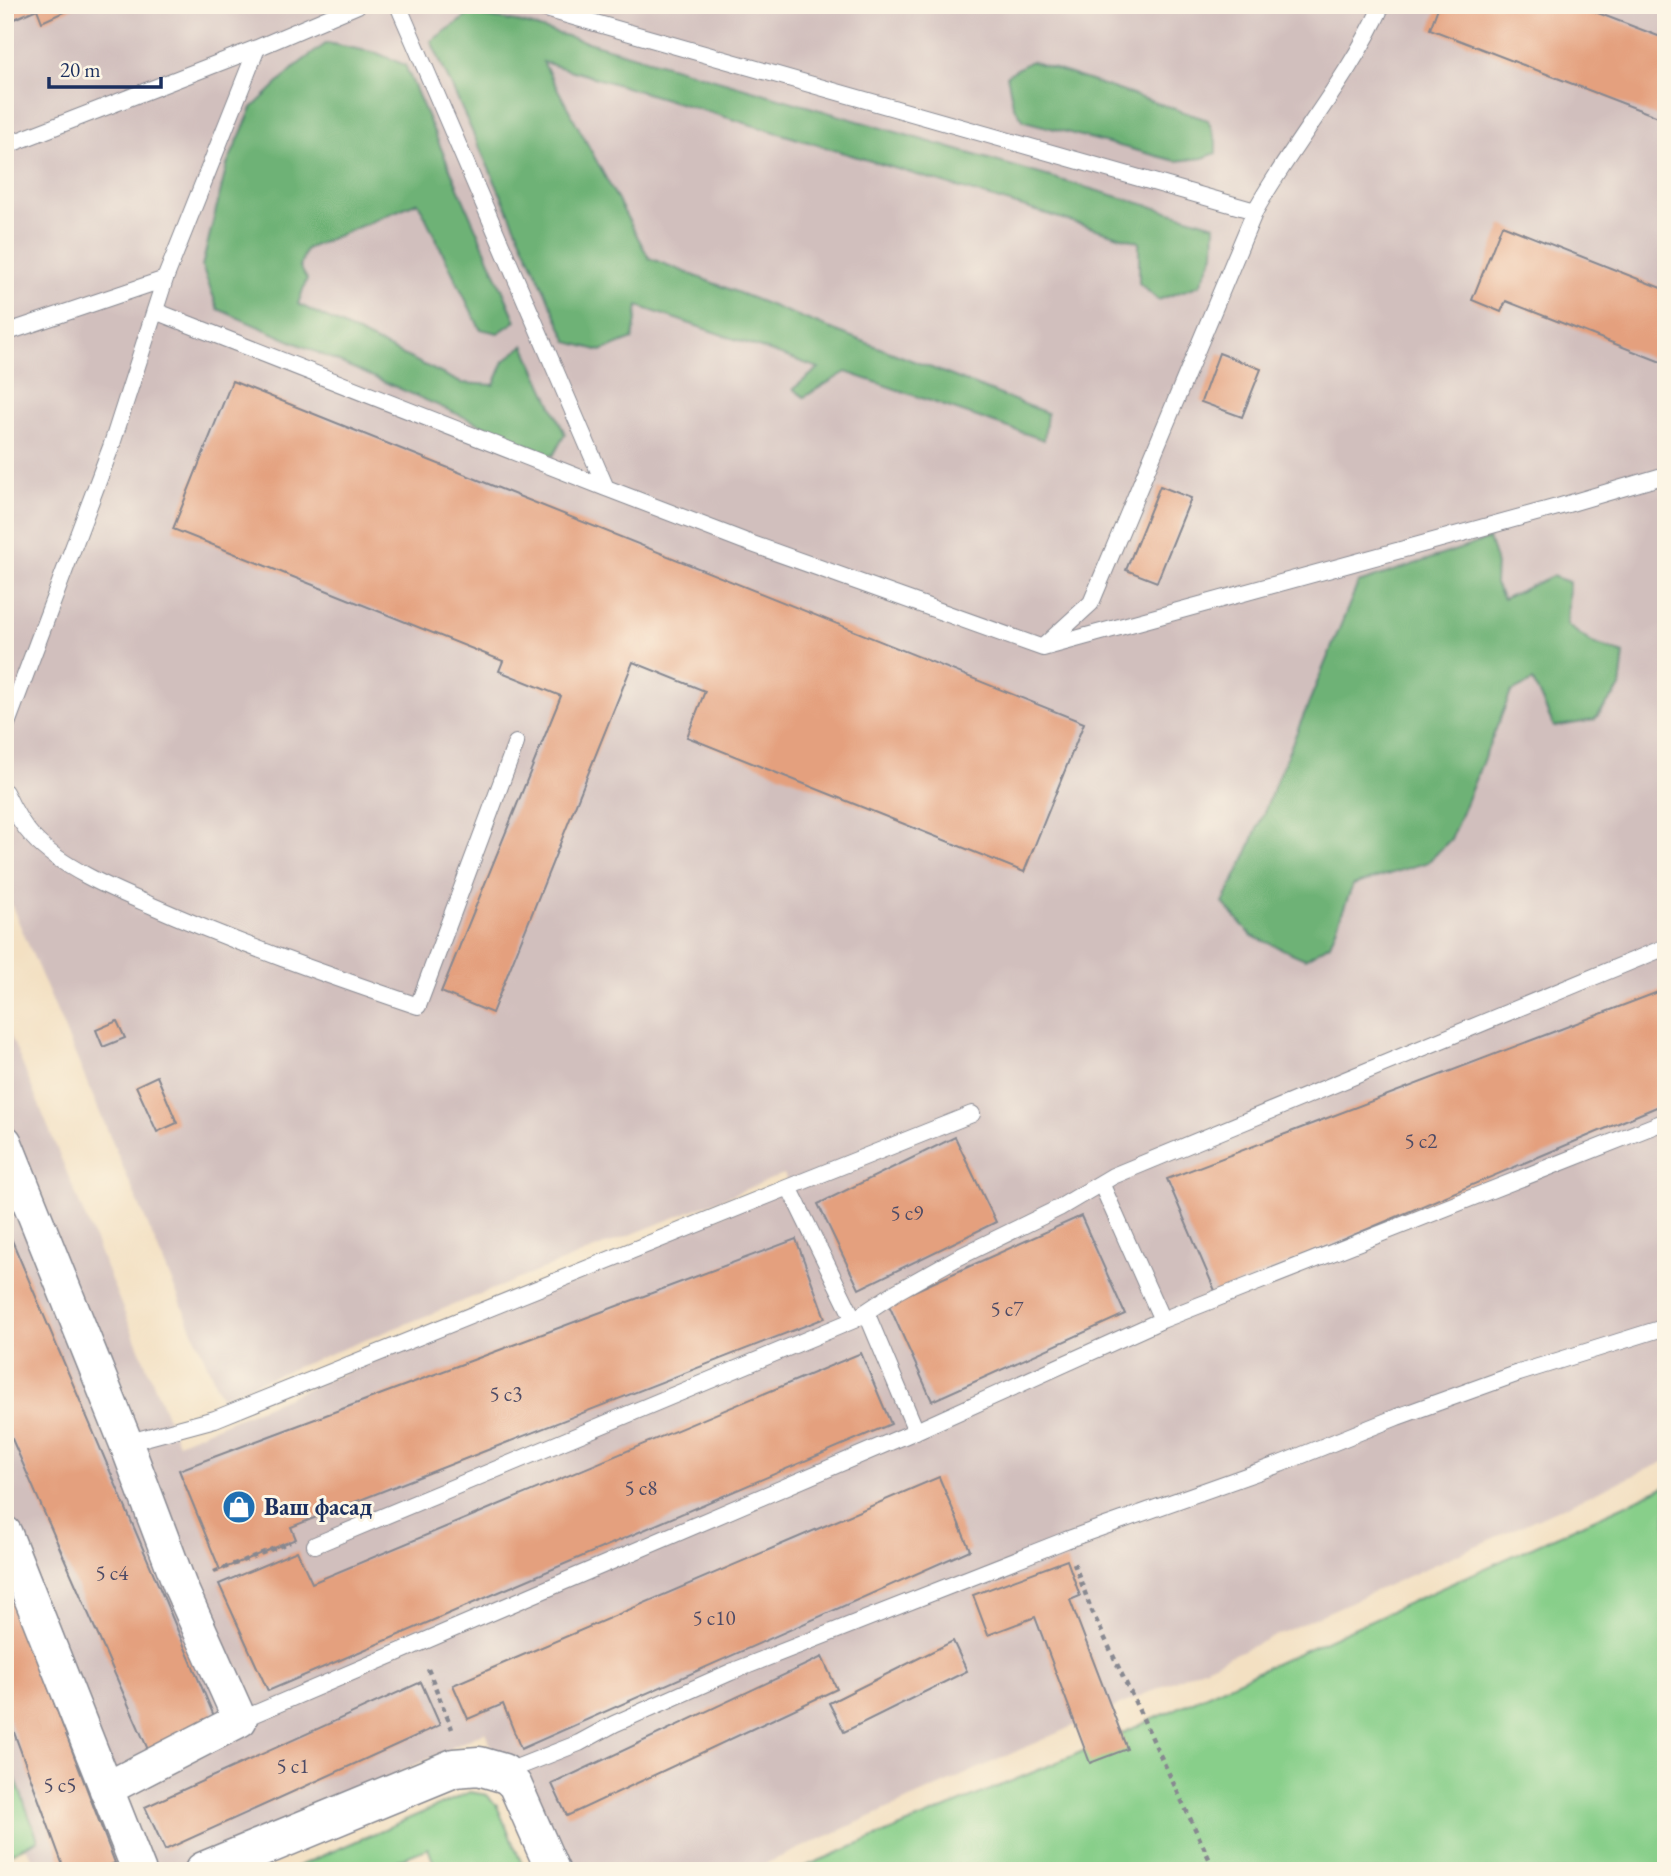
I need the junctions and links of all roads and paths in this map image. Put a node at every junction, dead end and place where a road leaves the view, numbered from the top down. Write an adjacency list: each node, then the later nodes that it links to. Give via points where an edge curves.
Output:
1 (358, 5): 5 (lane)
2 (398, 5): 12 (lane)
3 (532, 5): 7 (lane)
4 (1382, 5): 7 (lane, via 1367,38)
5 (257, 48): 6 (lane); 8 (lane)
6 (5, 146)
7 (1255, 211): 13 (lane, via 1091,603)
8 (165, 279): 9 (lane); 10 (lane)
9 (155, 311): 12 (lane); 14 (lane, via 111,447)
10 (5, 334)
11 (1666, 475): 13 (lane)
12 (606, 488): 13 (lane)
13 (1042, 648)
14 (5, 729)
15 (516, 743): 16 (lane, via 418,1006 196,926 113,889 33,838)
16 (5, 792)
17 (1666, 947): 21 (lane)
18 (972, 1114): 22 (lane)
19 (1666, 1121): 24 (lane)
20 (5, 1142): 27 (street)
21 (1101, 1183): 23 (lane, via 955,1259); 24 (lane)
22 (789, 1187): 23 (lane); 27 (lane, via 215,1419)
23 (860, 1316): 26 (lane); 30 (lane)
24 (1161, 1320): 26 (lane)
25 (1666, 1327): 29 (lane, via 1519,1373)
26 (916, 1431): 32 (lane)
27 (126, 1443): 31 (street)
28 (5, 1533): 35 (street)
29 (1066, 1539): 34 (lane, via 731,1672 579,1743); 41 (path, via 1091,1609)
30 (316, 1545): 31 (path, via 293,1541)
31 (180, 1586): 33 (street)
32 (418, 1644): 33 (lane); 34 (path)
33 (240, 1720): 35 (street)
34 (485, 1770): 39 (street, via 454,1768); 40 (street, via 515,1786)
35 (106, 1789): 38 (street)
36 (5, 1862): 37 (path)
37 (11, 1871)
38 (139, 1871)
39 (204, 1871)
40 (553, 1871)
41 (1215, 1871)

